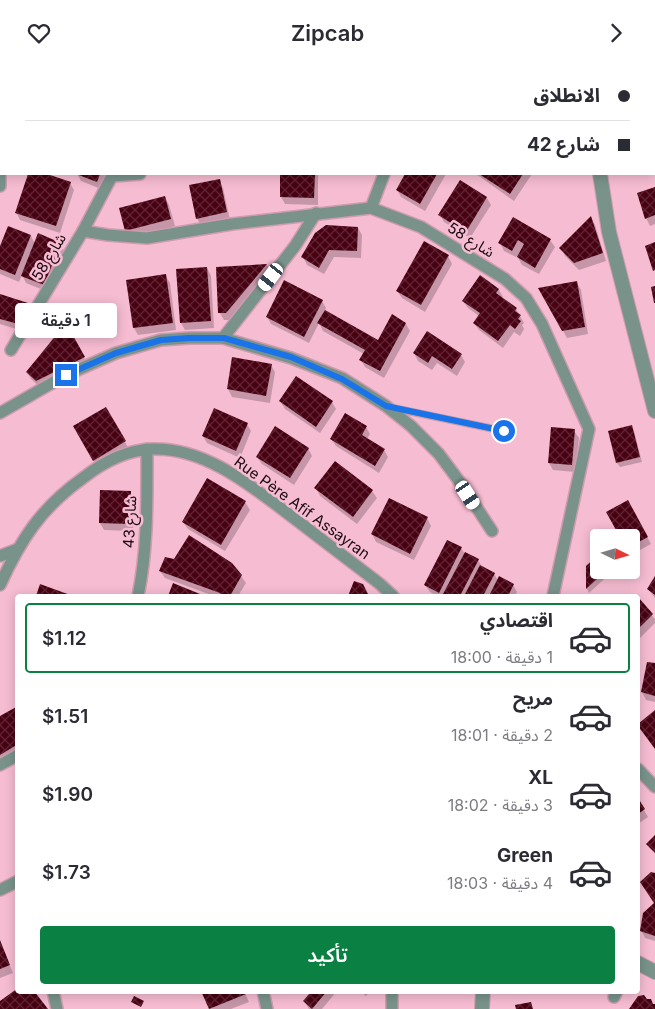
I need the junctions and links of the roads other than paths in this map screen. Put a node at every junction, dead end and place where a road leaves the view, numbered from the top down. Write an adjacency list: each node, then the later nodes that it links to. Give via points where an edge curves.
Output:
1 (0, 171): 5 (street)
2 (113, 175): 8 (street, شارع 58)
3 (384, 175): 6 (street)
4 (599, 175): 12 (street, via 609,232)
5 (0, 186)
6 (371, 208): 7 (street, شارع 58); 24 (street, شارع 58, via 421,227 505,279 526,298 542,324 590,429)
7 (316, 213): 8 (street, شارع 58, via 148,238); 9 (street, via 295,246)
8 (83, 231): 10 (street, شارع 58)
9 (224, 338): 11 (street, via 291,357 342,379); 13 (street, via 161,340 116,353 66,375)
10 (11, 350)
11 (386, 406): 14 (lane); 16 (street, via 439,454)
12 (655, 411)
13 (0, 413)
14 (504, 431)
15 (146, 449): 17 (street, Rue Père Afif Assayran, via 119,456 64,491 41,514); 19 (street, Rue Père Afif Assayran, via 183,452 240,478); 21 (street, شارع 43, via 147,520)
16 (492, 531)
17 (18, 549): 18 (street); 20 (street, Rue Père Afif Assayran)
18 (0, 556)
19 (380, 584): 22 (street); 23 (street, Rue Père Afif Assayran)
20 (0, 585)
21 (138, 594)
22 (380, 594)
23 (391, 594)
24 (553, 594)
25 (15, 757): 26 (street)
26 (0, 765)
27 (640, 771): 28 (street)
28 (655, 787)
29 (15, 882): 30 (street)
30 (0, 890)
31 (640, 964): 32 (street)
32 (654, 970)
33 (54, 994): 37 (street)
34 (264, 994): 38 (street)
35 (392, 994): 39 (street)
36 (482, 994): 40 (street)
37 (57, 1009)
38 (266, 1009)
39 (392, 1009)
40 (482, 1009)

